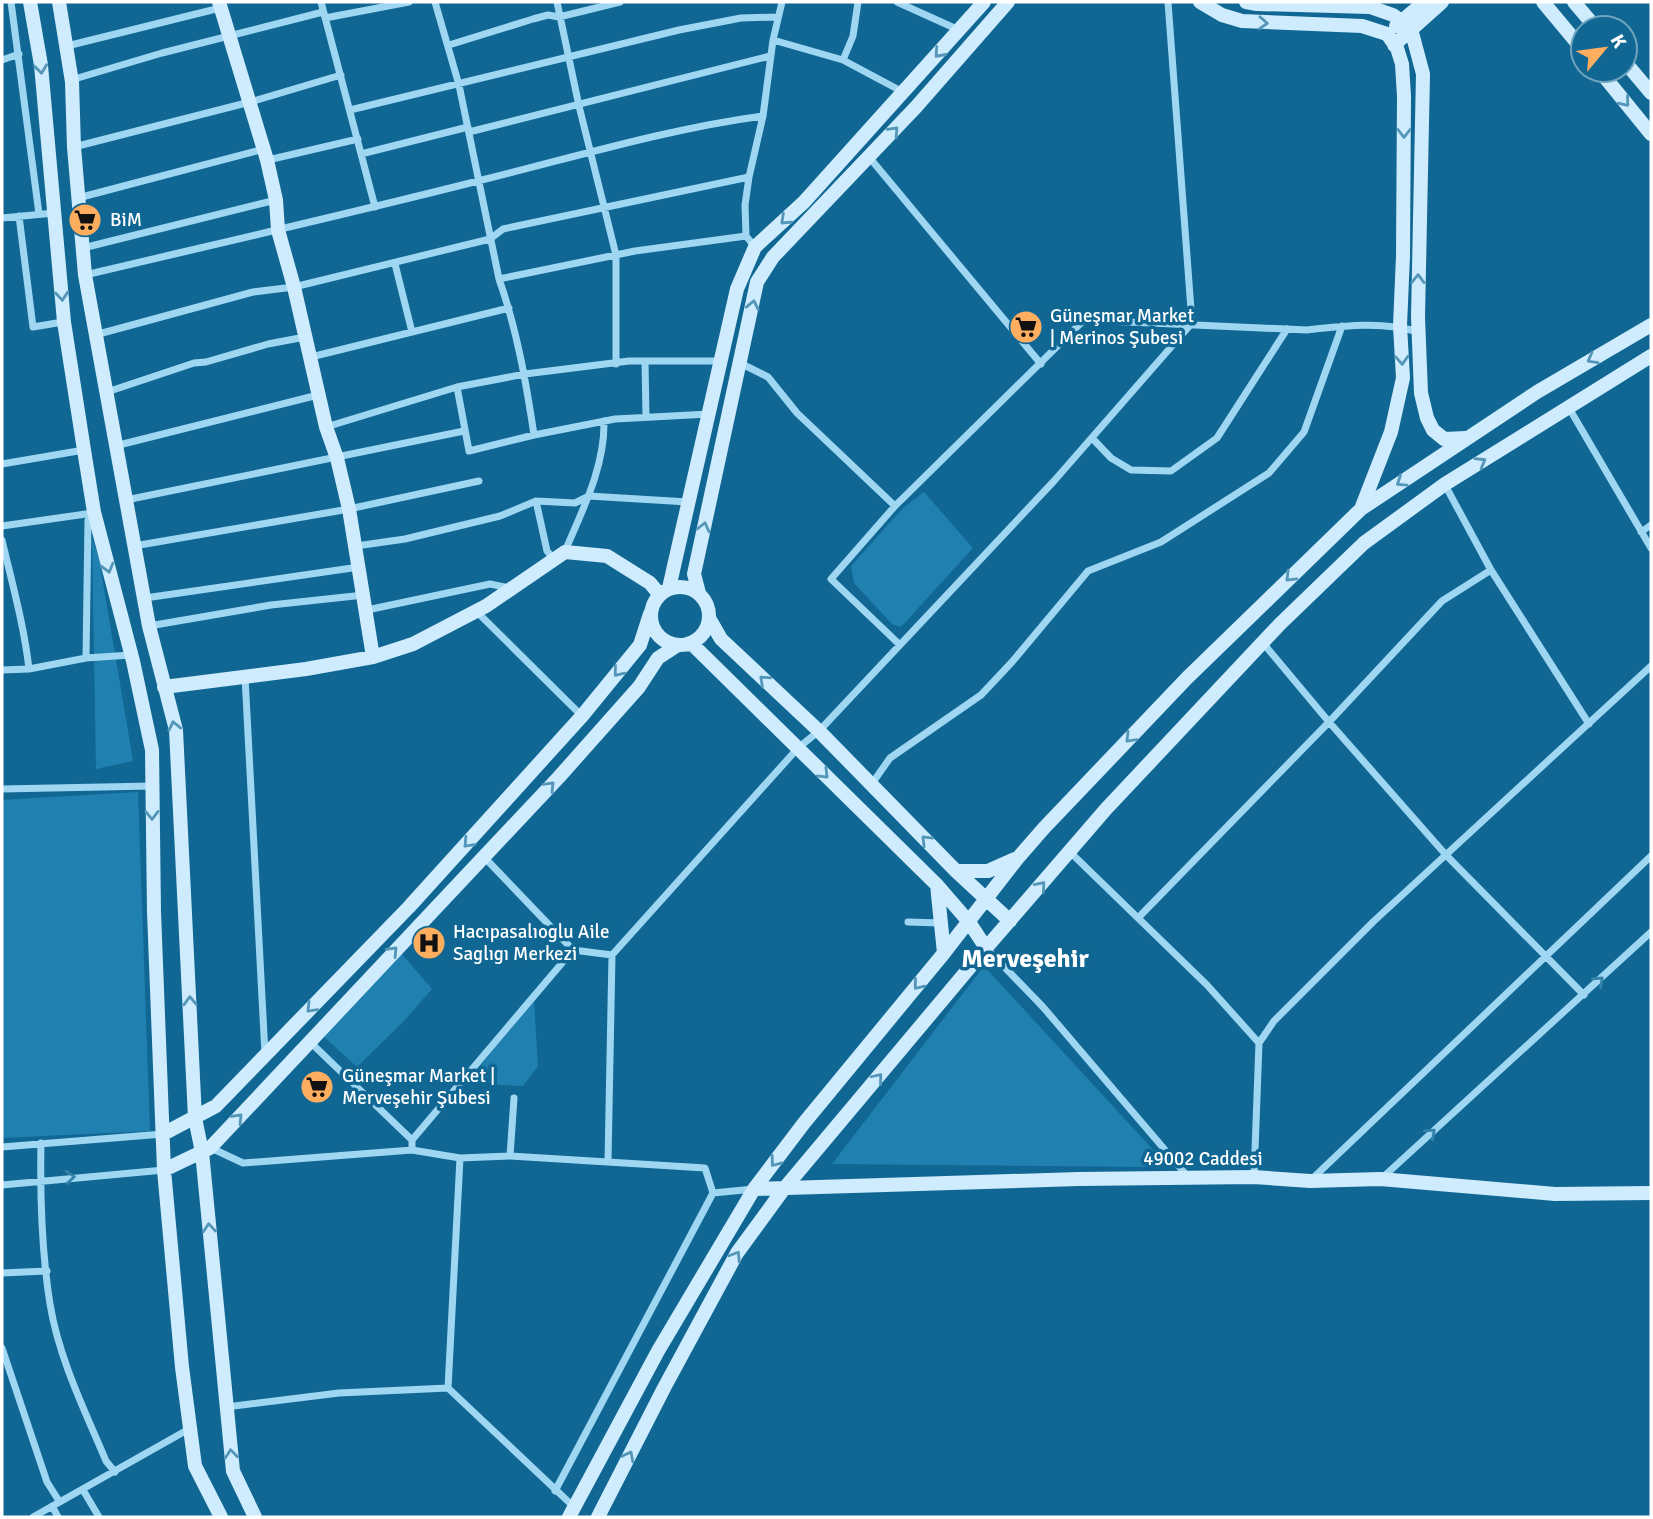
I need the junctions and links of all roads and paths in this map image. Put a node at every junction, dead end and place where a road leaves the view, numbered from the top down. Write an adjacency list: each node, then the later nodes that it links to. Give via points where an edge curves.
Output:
1 (11, 2): 20 (street); 33 (street)
2 (30, 2): 63 (street, one-way to 63, via 41,65)
3 (59, 2): 32 (street)
4 (321, 2): 22 (street)
5 (409, 2): 22 (street)
6 (435, 2): 31 (street)
7 (557, 2): 24 (street)
8 (620, 2): 24 (street)
9 (782, 2): 23 (street)
10 (858, 2): 37 (street, via 853,36)
11 (897, 2): 26 (street)
12 (985, 2): 26 (street)
13 (1008, 2): 56 (street, one-way to 13)
14 (1168, 2): 78 (street)
15 (1200, 2): 30 (street, one-way to 30, via 1242,22 1362,26)
16 (1245, 2): 25 (street, via 1370,7)
17 (1424, 2): 25 (street)
18 (1442, 2): 25 (street)
19 (1543, 2): 27 (street)
20 (2, 4)
21 (220, 5): 28 (street); 32 (street)
22 (324, 15): 28 (street); 38 (street)
23 (777, 16): 29 (street); 35 (street, via 678,30)
24 (559, 17): 31 (street, via 541,17); 35 (street)
25 (1406, 25): 30 (street); 84 (street, one-way to 25, via 1423,74)
26 (959, 30): 43 (street, one-way to 43)
27 (1569, 33)
28 (229, 36): 40 (street); 45 (street)
29 (773, 40): 34 (street); 37 (street)
30 (1391, 40): 81 (street, one-way to 81, via 1402,64 1404,96)
31 (449, 45): 42 (street)
32 (67, 46): 40 (street)
33 (19, 54): 36 (street); 64 (street)
34 (770, 56): 46 (street); 48 (street)
35 (569, 57): 42 (street); 46 (street)
36 (2, 60)
37 (843, 60): 43 (street)
38 (341, 75): 45 (street); 47 (street)
39 (1639, 79): 44 (street)
40 (71, 80): 52 (street)
41 (1610, 84): 50 (street, one-way to 50)
42 (459, 85): 47 (street); 49 (street)
43 (903, 93): 69 (street, one-way to 69, via 804,202)
44 (1651, 93)
45 (250, 102): 52 (street); 55 (street)
46 (579, 106): 49 (street); 53 (street)
47 (350, 110): 51 (street)
48 (763, 116): 53 (street); 57 (street)
49 (469, 129): 54 (street); 58 (street)
50 (1651, 134)
51 (358, 139): 54 (street); 55 (street)
52 (74, 147): 59 (street)
53 (592, 152): 58 (street); 62 (street)
54 (361, 154): 61 (street)
55 (265, 155): 59 (street); 60 (street)
56 (869, 157): 91 (street, one-way to 56, via 757,282 773,257); 93 (street)
57 (749, 177): 62 (street); 69 (street)
58 (479, 181): 61 (street); 68 (street)
59 (78, 199): 70 (street)
60 (275, 200): 67 (street); 70 (street)
61 (375, 207): 67 (street)
62 (604, 208): 68 (street, via 503,229); 71 (street)
63 (55, 213): 64 (street); 77 (street, one-way to 77)
64 (39, 214): 65 (street)
65 (19, 216): 66 (street); 77 (street, via 33,327)
66 (2, 218)
67 (278, 230): 73 (street); 75 (street)
68 (490, 239): 72 (street); 74 (street)
69 (750, 241): 71 (street); 89 (street)
70 (82, 248): 73 (street)
71 (616, 255): 74 (street); 92 (street)
72 (395, 264): 75 (street); 83 (street)
73 (85, 275): 85 (street)
74 (499, 279): 76 (street)
75 (294, 287): 85 (street, via 253,292); 86 (street)
76 (509, 308): 83 (street); 94 (street)
77 (64, 322): 108 (street)
78 (1192, 323): 82 (street); 93 (street, via 1084,320); 105 (street)
79 (1651, 325): 106 (street, one-way to 106)
80 (1342, 326): 81 (street); 82 (street); 159 (street, via 1304,432 1269,473 1161,542 1088,571 981,695 890,758)
81 (1400, 326): 84 (street); 119 (street, one-way to 119, via 1400,399)
82 (1287, 329): 105 (street, via 1217,438 1171,471 1131,470)
83 (412, 332): 88 (street)
84 (1418, 332): 106 (street, via 1427,418 1444,439)
85 (95, 335): 96 (street)
86 (305, 337): 88 (street); 96 (street, via 194,363)
87 (1651, 356): 98 (street)
88 (311, 358): 97 (street)
89 (721, 361): 90 (street); 99 (street)
90 (645, 362): 92 (street); 100 (street)
91 (740, 363): 117 (street, via 768,377 797,413); 136 (street, one-way to 91, via 694,574)
92 (616, 364): 94 (street)
93 (1041, 364): 117 (street)
94 (525, 374): 95 (street); 104 (street)
95 (457, 387): 102 (street); 103 (street)
96 (105, 392): 107 (street)
97 (318, 395): 102 (street); 107 (street)
98 (1569, 408): 112 (street, one-way to 98); 124 (street)
99 (709, 414): 100 (street); 116 (street)
100 (646, 417): 101 (street)
101 (604, 421): 104 (street); 113 (street, via 604,440)
102 (326, 427): 109 (street)
103 (464, 431): 104 (street, via 469,451); 109 (street)
104 (534, 435)
105 (1092, 438): 145 (street)
106 (1467, 438): 119 (street, one-way to 119)
107 (115, 446): 114 (street)
108 (84, 450): 110 (street); 120 (street)
109 (337, 458): 114 (street); 118 (street)
110 (2, 464)
111 (479, 481): 118 (street)
112 (1445, 484): 131 (street); 143 (street, via 1364,543)
113 (589, 496): 115 (street, via 575,503); 116 (street); 129 (street)
114 (126, 500): 126 (street)
115 (536, 501): 127 (street, via 500,516); 129 (street, via 547,551)
116 (689, 502): 135 (street)
117 (895, 506): 145 (street, via 831,579)
118 (349, 509): 126 (street); 127 (street)
119 (1361, 509): 166 (street, one-way to 166, via 1187,678)
120 (94, 513): 123 (street); 146 (street, one-way to 146); 148 (street, via 88,520)
121 (2, 514): 123 (street)
122 (1651, 525): 124 (street)
123 (4, 526)
124 (1641, 532): 128 (street)
125 (2, 540): 132 (street)
126 (134, 546): 137 (street)
127 (356, 547): 130 (street)
128 (1651, 548)
129 (559, 555): 134 (street); 135 (street, via 607,556)
130 (360, 567): 137 (street); 138 (street)
131 (1491, 570): 155 (street, via 1442,601); 156 (street)
132 (13, 582): 133 (street); 150 (street)
133 (2, 583)
134 (511, 588): 138 (street, via 490,584); 139 (street)
135 (664, 591): 136 (street, via 685,586); 140 (street)
136 (699, 593): 141 (street)
137 (145, 598): 142 (street)
138 (366, 602): 142 (street, via 271,605); 147 (street)
139 (477, 611): 147 (street, via 413,644); 154 (street)
140 (650, 614): 144 (street, via 661,638); 154 (street, one-way to 154, via 640,645)
141 (709, 618): 144 (street, via 702,635); 157 (street, one-way to 141, via 721,639)
142 (149, 626): 153 (street)
143 (1262, 643): 155 (street); 162 (street)
144 (682, 645): 158 (street, via 693,645); 164 (street, one-way to 144, via 639,688 658,658)
145 (901, 645): 157 (street)
146 (131, 654): 148 (street); 160 (street, via 152,750)
147 (373, 657): 152 (street)
148 (86, 658): 150 (street)
149 (1651, 666): 156 (street)
150 (29, 669): 151 (street)
151 (2, 670)
152 (245, 677): 153 (street); 184 (street)
153 (163, 688): 186 (street, one-way to 153, via 176,730)
154 (582, 716): 184 (street, one-way to 184, via 409,907)
155 (1329, 722): 163 (street); 170 (street)
156 (1589, 724): 163 (street)
157 (819, 731): 158 (street); 159 (street)
158 (798, 748): 168 (street, one-way to 168); 179 (street)
159 (871, 785): 167 (street, one-way to 159)
160 (152, 786): 161 (street); 187 (street, one-way to 187)
161 (2, 789)
162 (1070, 852): 170 (street); 171 (street, one-way to 162)
163 (1446, 855): 180 (street); 183 (street, via 1273,1021)
164 (483, 856): 177 (street); 182 (street, one-way to 164)
165 (1651, 856): 180 (street)
166 (1017, 859): 167 (street, via 988,871); 169 (street)
167 (956, 871): 169 (street)
168 (937, 885): 173 (street); 174 (street)
169 (986, 898): 171 (street); 173 (street)
170 (1138, 918): 183 (street)
171 (1010, 921): 176 (street)
172 (908, 922): 174 (street)
173 (969, 922): 176 (street); 178 (street)
174 (940, 923): 178 (street)
175 (1651, 932): 181 (street, one-way to 175)
176 (986, 948): 198 (street); 204 (street, one-way to 176)
177 (573, 950): 179 (street); 188 (street)
178 (944, 953): 203 (street, one-way to 203)
179 (612, 955): 195 (street)
180 (1545, 956): 181 (street); 201 (street)
181 (1584, 995): 199 (street, one-way to 181)
182 (309, 1041): 188 (street); 191 (street, one-way to 182)
183 (1259, 1043): 197 (street)
184 (265, 1055): 186 (street, via 216,1106)
185 (514, 1098): 193 (street)
186 (194, 1118): 187 (street); 191 (street)
187 (163, 1134): 189 (street); 196 (street)
188 (412, 1140): 192 (street)
189 (41, 1143): 190 (street); 200 (street)
190 (2, 1147)
191 (206, 1150): 192 (street, via 243,1163); 196 (street); 211 (street, one-way to 191)
192 (412, 1150): 194 (street)
193 (510, 1156): 194 (street); 195 (street)
194 (460, 1158): 210 (street)
195 (608, 1161): 205 (street, via 705,1168)
196 (164, 1170): 200 (street, one-way to 196); 212 (street)
197 (1254, 1177): 198 (street, 49002 Caddesi); 201 (street, 49002 Caddesi)
198 (1190, 1178): 204 (street, 49002 Caddesi)
199 (1380, 1179): 201 (street, 49002 Caddesi); 206 (street, 49002 Caddesi, via 1555,1194)
200 (40, 1180): 202 (street); 207 (street)
201 (1310, 1181)
202 (2, 1185)
203 (754, 1189): 204 (street, 49002 Caddesi); 205 (street); 218 (street, via 658,1351)
204 (783, 1190): 224 (street, one-way to 204, via 737,1253)
205 (713, 1193): 215 (street)
206 (1651, 1193)
207 (47, 1271): 208 (street); 213 (street, via 50,1306 68,1371 106,1461)
208 (2, 1273)
209 (2, 1348): 216 (street, via 47,1482)
210 (447, 1388): 211 (street, via 339,1393); 215 (street)
211 (226, 1407): 223 (street, one-way to 211, via 233,1471)
212 (189, 1429): 213 (street); 222 (street, via 195,1466)
213 (115, 1472): 214 (street)
214 (83, 1490): 216 (street); 221 (street)
215 (555, 1491): 218 (street)
216 (59, 1501): 217 (street)
217 (52, 1506): 219 (street); 220 (street)
218 (572, 1512)
219 (33, 1517)
220 (58, 1517)
221 (99, 1517)
222 (221, 1517)
223 (255, 1517)
224 (598, 1517)

